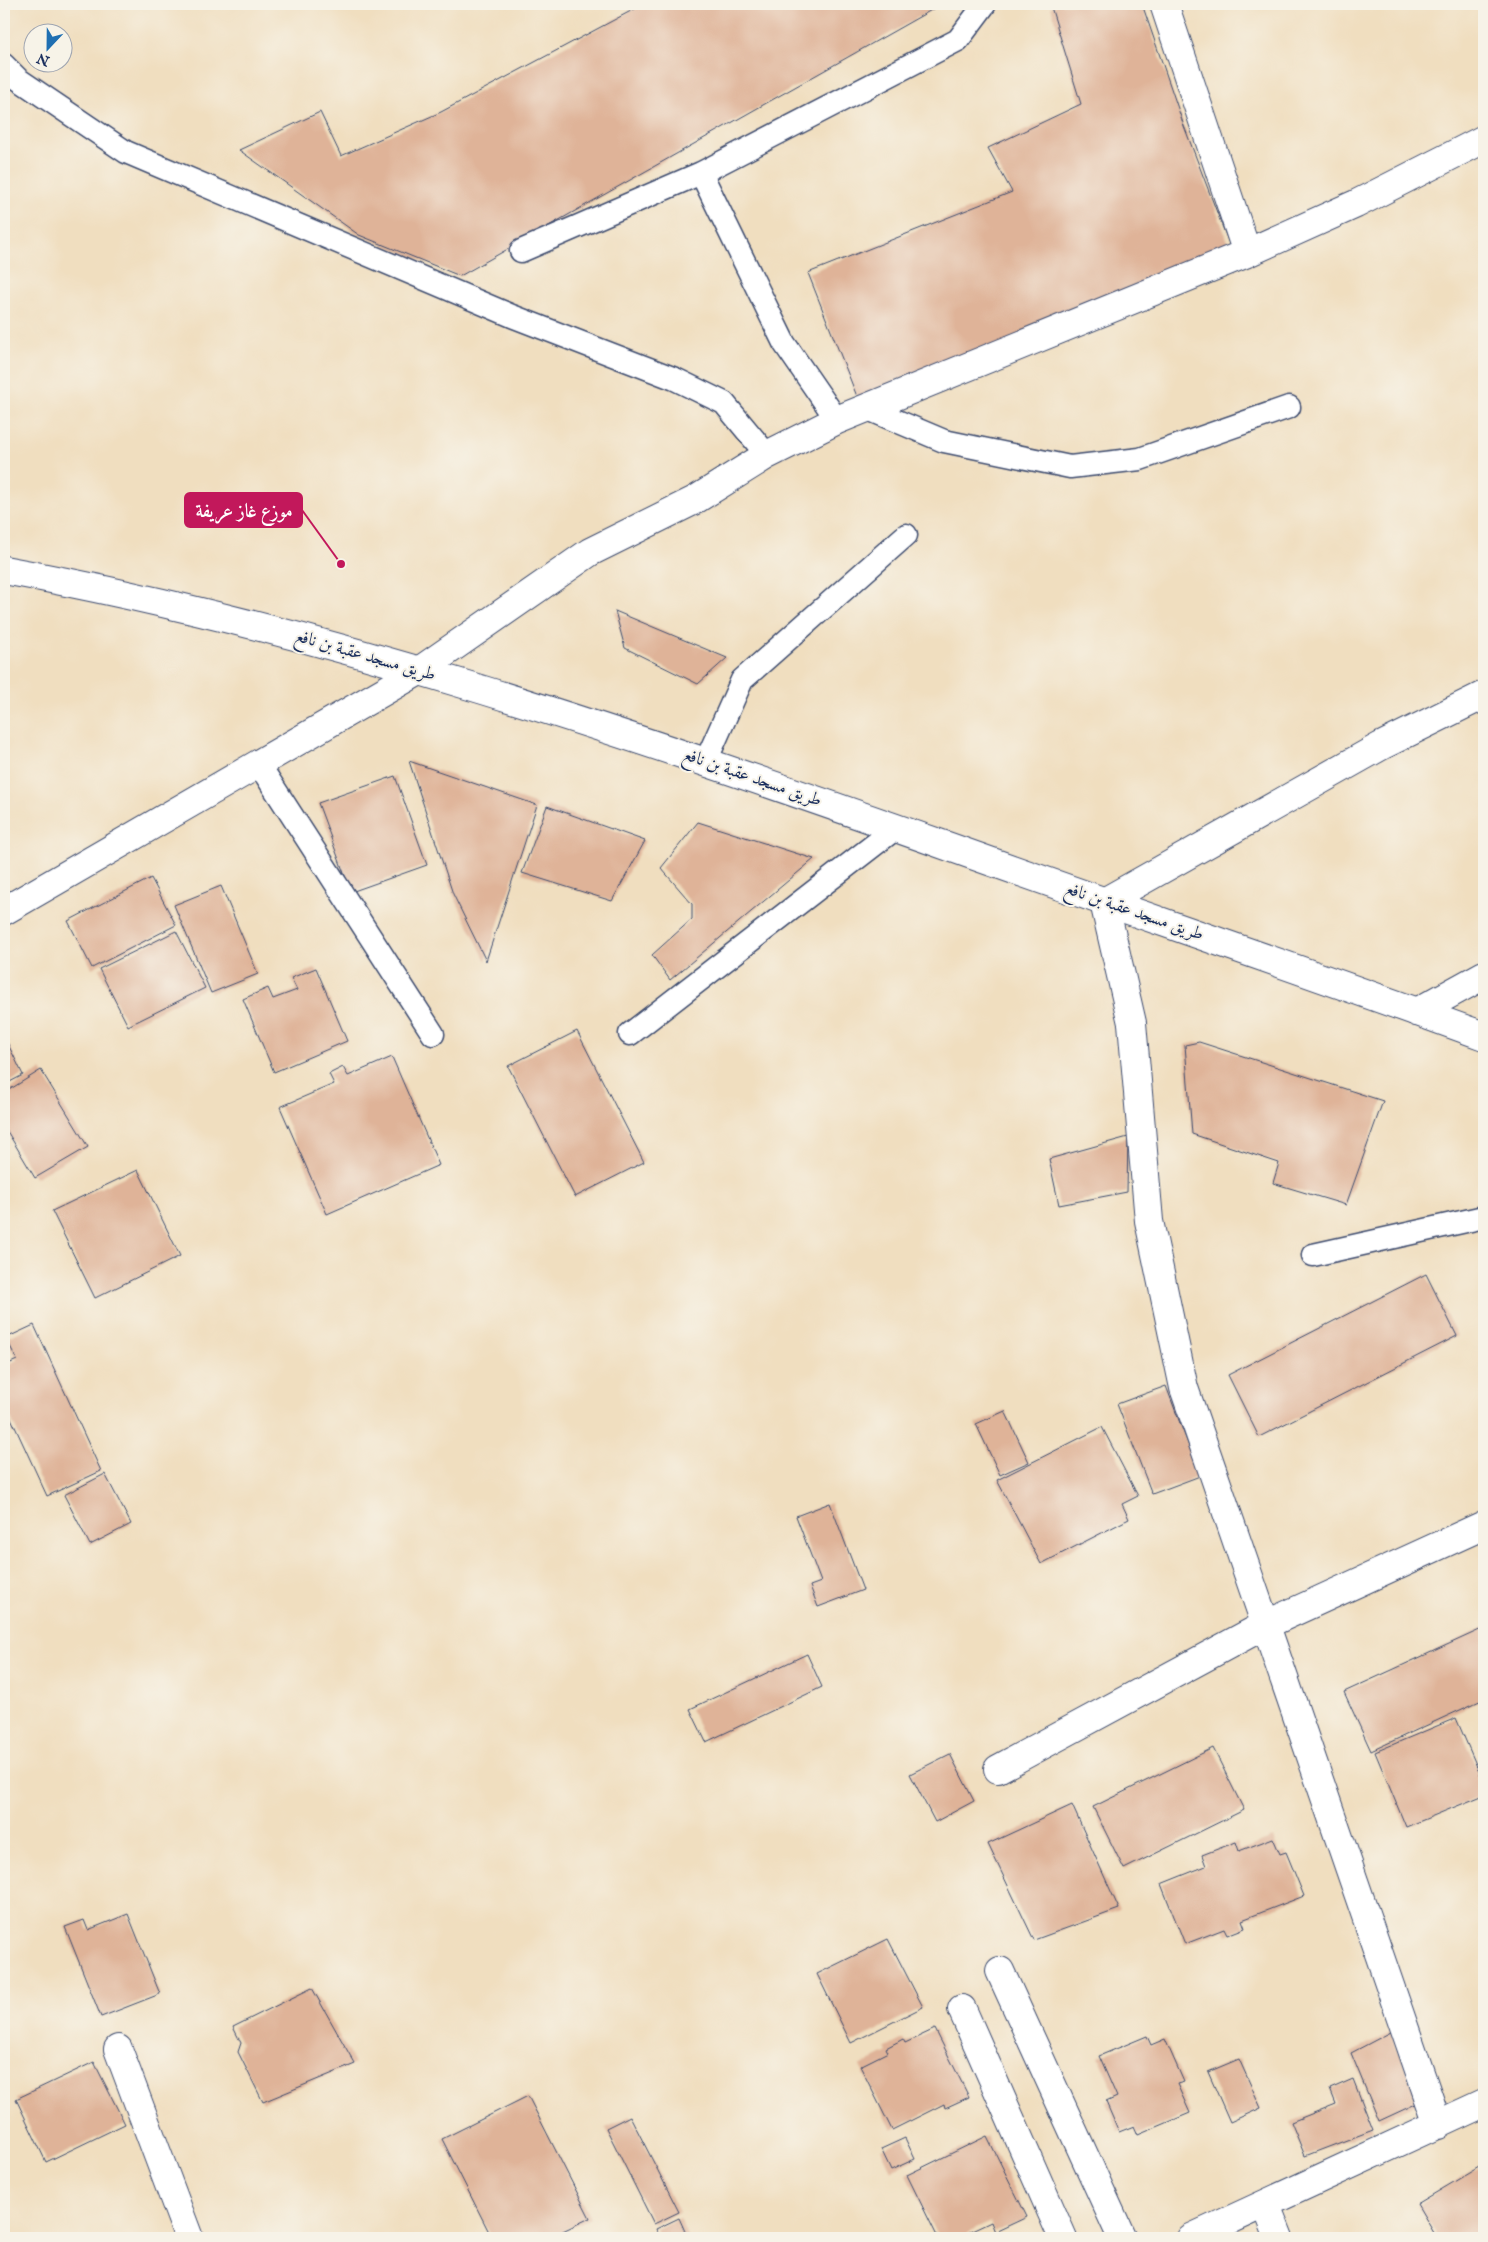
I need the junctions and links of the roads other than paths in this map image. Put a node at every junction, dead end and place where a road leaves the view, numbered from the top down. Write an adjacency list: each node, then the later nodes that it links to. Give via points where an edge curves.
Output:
1 (985, 4): 5 (lane, via 958,40)
2 (1164, 4): 7 (street)
3 (4, 65): 11 (lane, via 18,79 126,152 512,316 674,379 724,403)
4 (1484, 139): 7 (street, via 1356,204)
5 (701, 173): 6 (lane); 10 (lane, via 784,343)
6 (521, 251)
7 (1247, 253): 9 (street)
8 (1289, 407): 9 (lane, via 1140,459 1070,467 944,441)
9 (866, 408): 10 (street)
10 (836, 420): 11 (street)
11 (767, 455): 14 (street, via 695,500 590,552)
12 (906, 535): 16 (lane, via 742,680)
13 (4, 570): 14 (street, طريق مسجد عقبة بن نافع, via 182,606)
14 (419, 671): 16 (street, طريق مسجد عقبة بن نافع); 17 (street)
15 (1484, 695): 19 (street, via 1381,746)
16 (706, 761): 18 (street, طريق مسجد عقبة بن نافع)
17 (258, 764): 20 (street); 23 (lane)
18 (896, 828): 19 (street, طريق مسجد عقبة بن نافع); 24 (lane)
19 (1104, 902): 22 (street, طريق مسجد عقبة بن نافع); 29 (street, via 1132,1023 1149,1221 1184,1388)
20 (4, 911)
21 (1484, 975): 22 (street)
22 (1417, 1012): 25 (street, طريق مسجد عقبة بن نافع)
23 (433, 1034)
24 (630, 1034)
25 (1484, 1036)
26 (1484, 1217): 27 (lane)
27 (1313, 1255)
28 (1484, 1525): 29 (street)
29 (1265, 1625): 30 (street); 35 (street)
30 (998, 1769)
31 (1000, 1971): 39 (street)
32 (962, 2009): 38 (street)
33 (118, 2049): 37 (street)
34 (1484, 2103): 35 (street)
35 (1438, 2125): 36 (street)
36 (1266, 2205): 40 (street); 41 (street)
37 (189, 2238)
38 (1063, 2238)
39 (1122, 2238)
40 (1191, 2238)
41 (1279, 2238)

